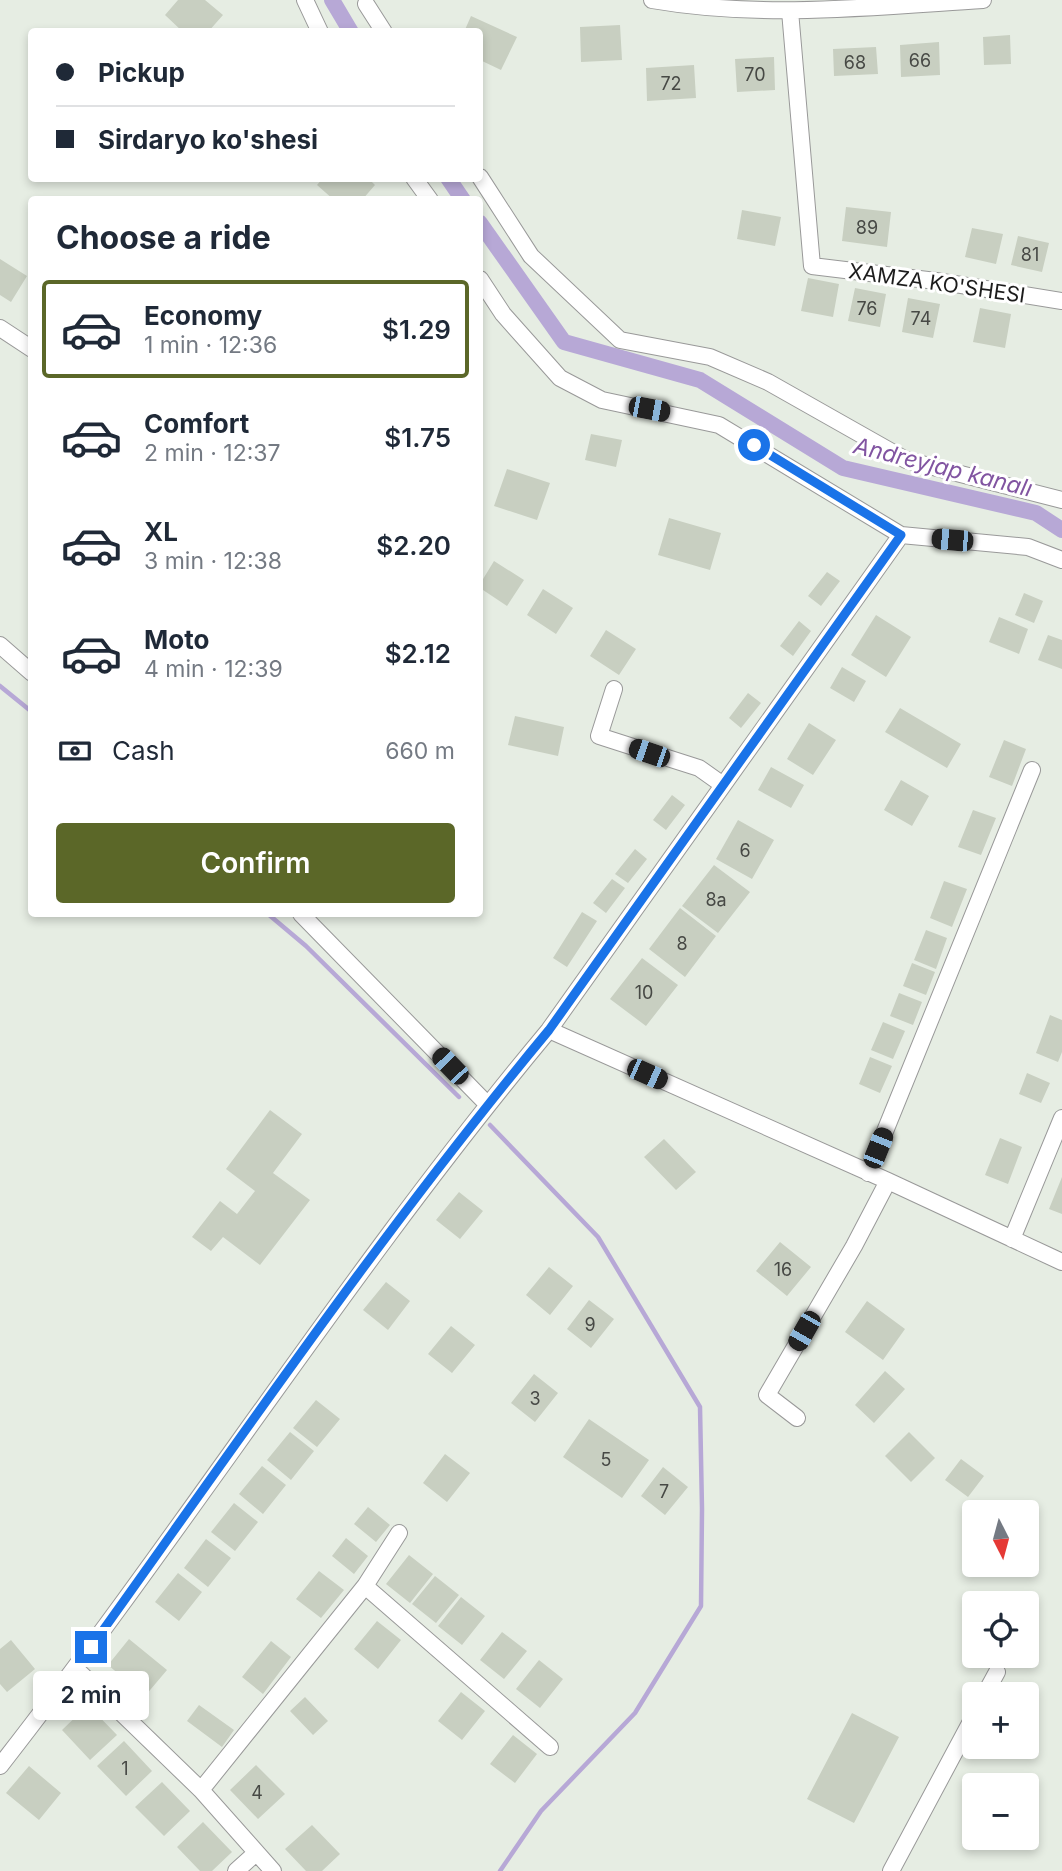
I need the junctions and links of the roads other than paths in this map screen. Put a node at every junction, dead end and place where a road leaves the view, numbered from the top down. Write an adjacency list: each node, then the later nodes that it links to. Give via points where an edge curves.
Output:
1 (305, 0): 7 (street)
2 (652, 0): 6 (street)
3 (983, 0): 5 (street)
4 (366, 4): 8 (street)
5 (833, 5): 6 (street)
6 (790, 11): 11 (street, XAMZA KO'SHESI, via 812,267)
7 (318, 28)
8 (381, 28)
9 (483, 182): 14 (street, via 531,256 620,340 710,357 768,382 906,460)
10 (483, 284): 15 (street, via 503,314 560,379 602,400 719,425)
11 (1062, 300)
12 (0, 328): 13 (street)
13 (28, 346)
14 (1062, 499)
15 (901, 535): 16 (street, via 1028,547); 21 (street)
16 (1062, 560)
17 (0, 645): 18 (street)
18 (28, 670)
19 (614, 689): 21 (street, via 600,736 699,768)
20 (1032, 770): 26 (street)
21 (723, 785): 23 (street)
22 (303, 917): 24 (street)
23 (549, 1030): 24 (street); 26 (street)
24 (487, 1104): 33 (street, via 354,1280)
25 (1062, 1118): 28 (street)
26 (867, 1173): 27 (street)
27 (888, 1181): 28 (street); 30 (street, via 767,1395)
28 (1012, 1239): 29 (street)
29 (1062, 1262)
30 (797, 1418)
31 (399, 1533): 32 (street)
32 (365, 1586): 37 (street); 39 (street)
33 (76, 1669): 38 (street); 39 (street)
34 (997, 1672): 35 (street)
35 (992, 1682)
36 (962, 1738): 43 (street)
37 (550, 1747)
38 (0, 1766)
39 (201, 1790): 40 (street)
40 (256, 1853): 41 (street); 42 (street)
41 (236, 1871)
42 (273, 1871)
43 (891, 1871)

